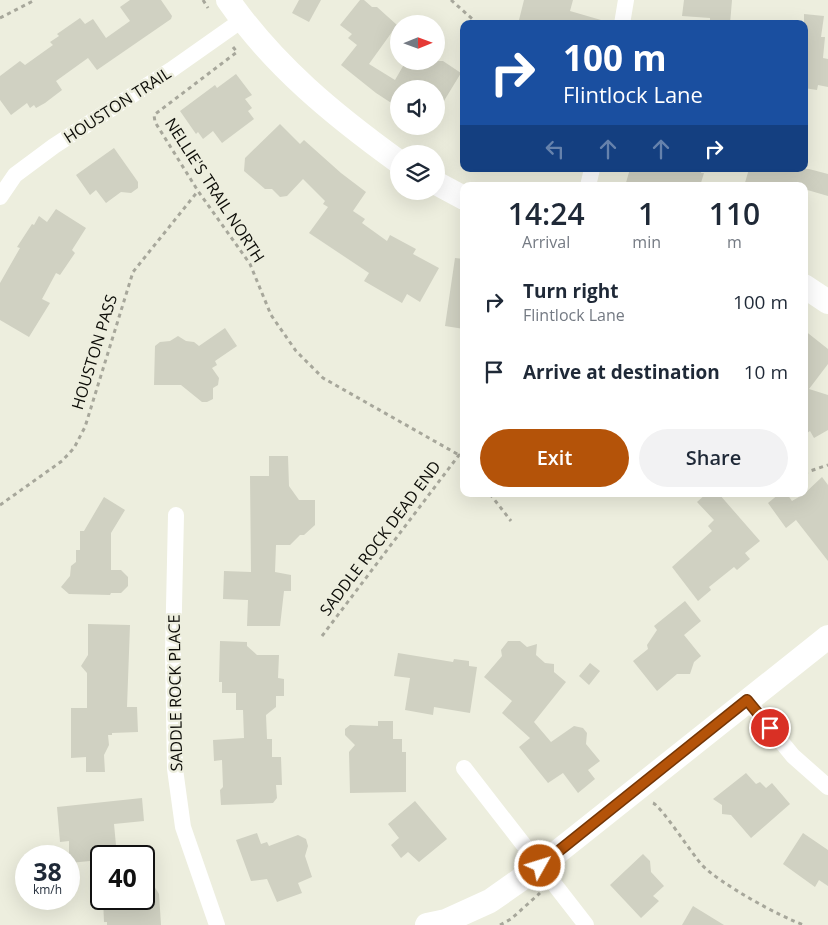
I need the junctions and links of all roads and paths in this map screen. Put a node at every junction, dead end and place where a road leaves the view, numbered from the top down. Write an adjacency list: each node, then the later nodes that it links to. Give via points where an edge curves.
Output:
1 (35, 0): 5 (path)
2 (228, 0): 6 (street)
3 (451, 0): 7 (path)
4 (626, 0): 8 (street)
5 (0, 18)
6 (242, 20): 10 (street, via 293,78); 14 (street, HOUSTON TRAIL, via 54,146 15,175)
7 (474, 20)
8 (623, 20)
9 (237, 52): 12 (path, NELLIE'S TRAIL NORTH, via 154,115 154,122)
10 (390, 155)
11 (445, 188): 13 (street)
12 (198, 190): 17 (path, NELLIE'S TRAIL NORTH, via 250,264 271,315 296,351 323,378); 21 (path, HOUSTON PASS, via 133,272 85,427 74,448 62,461)
13 (460, 196)
14 (0, 197)
15 (808, 289): 16 (street)
16 (828, 302)
17 (459, 454): 24 (path, SADDLE ROCK DEAD END)
18 (828, 465): 19 (path)
19 (808, 472)
20 (492, 497): 23 (path)
21 (0, 505)
22 (176, 515): 32 (street, SADDLE ROCK PLACE, via 172,652 175,769 183,827)
23 (511, 521)
24 (322, 636)
25 (828, 637): 26 (street)
26 (747, 700): 28 (street, via 794,756); 30 (street)
27 (464, 768): 30 (street)
28 (828, 787)
29 (646, 808): 36 (path, via 654,802 703,866 718,878 788,920)
30 (540, 866): 33 (street, via 490,901 446,921); 35 (street)
31 (534, 899): 34 (path)
32 (217, 925)
33 (427, 925)
34 (500, 925)
35 (586, 925)
36 (804, 925)

